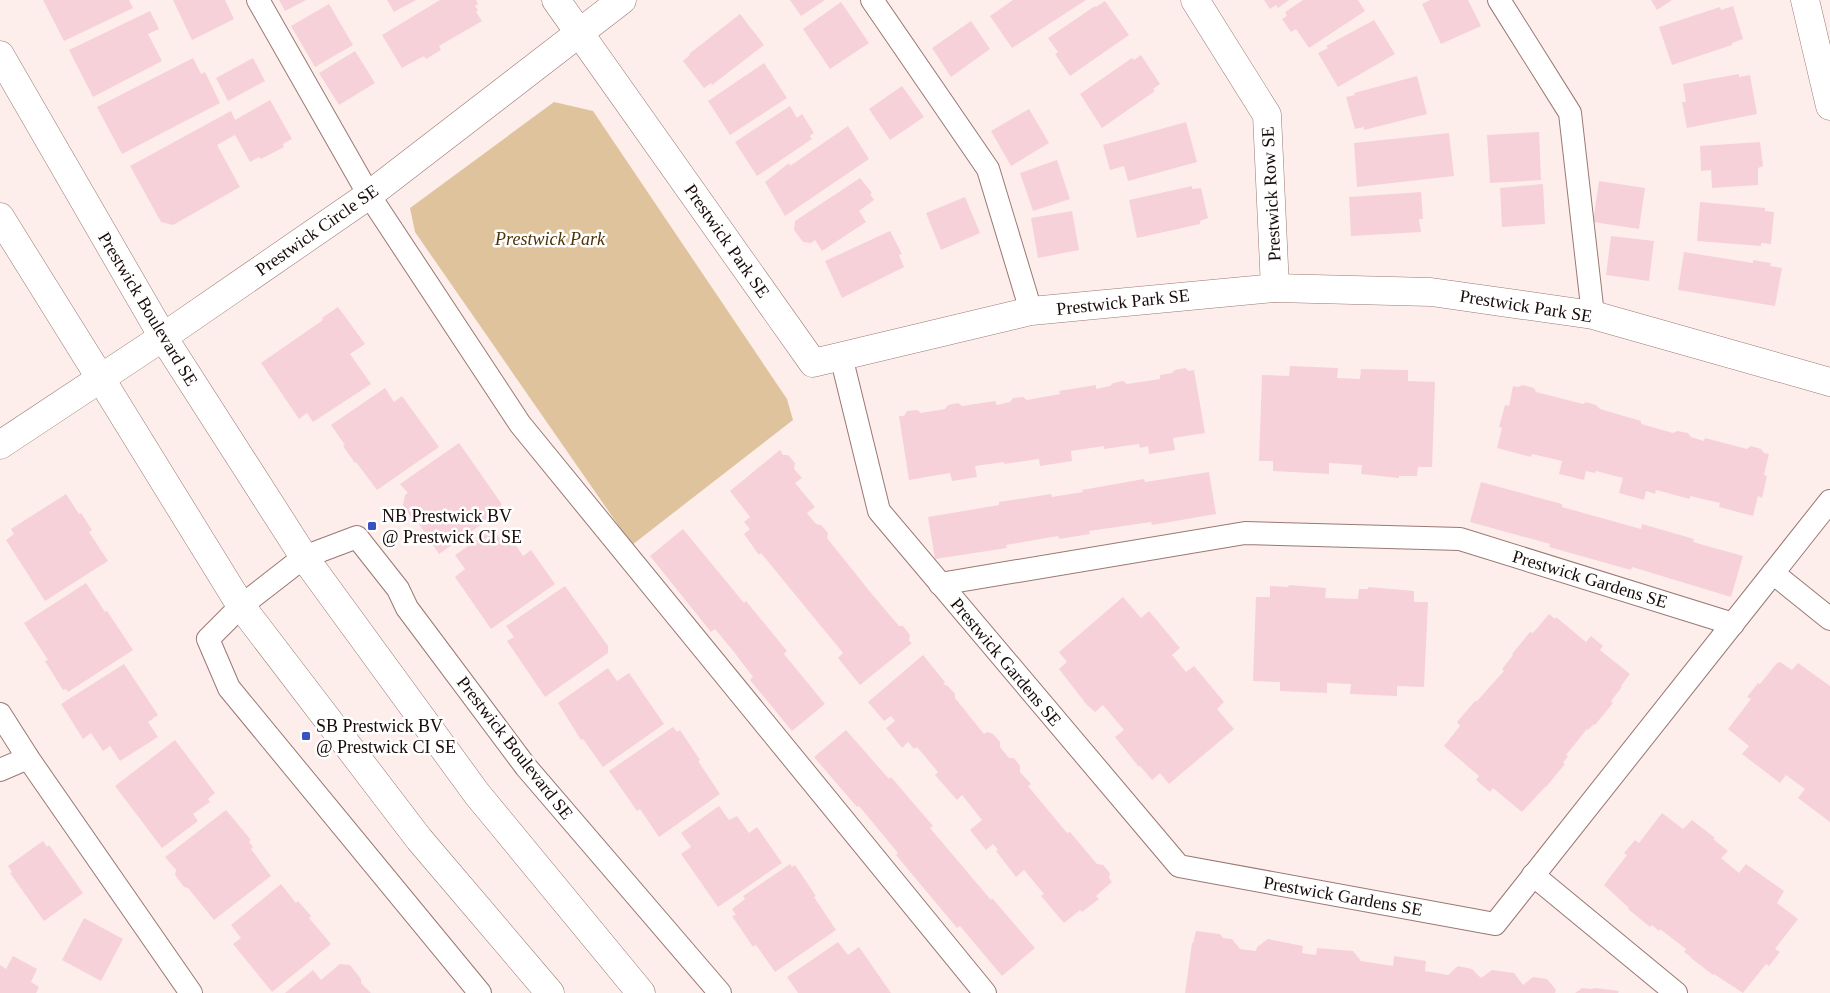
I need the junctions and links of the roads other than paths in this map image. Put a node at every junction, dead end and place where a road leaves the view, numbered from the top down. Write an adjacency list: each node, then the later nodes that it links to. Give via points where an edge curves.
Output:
1 (258, 0): 11 (lane)
2 (556, 0): 8 (street)
3 (622, 0): 8 (street, Prestwick Circle SE)
4 (872, 0): 14 (lane, via 988,168)
5 (1195, 0): 13 (street, Prestwick Row SE, via 1267,115)
6 (1499, 0): 15 (lane, via 1570,113)
7 (1805, 0): 10 (street)
8 (579, 34): 11 (street, Prestwick Circle SE); 17 (street, Prestwick Park SE, via 813,362)
9 (0, 55): 16 (street, Prestwick Boulevard SE)
10 (1830, 106)
11 (369, 195): 16 (street, Prestwick Circle SE); 37 (lane, via 520,424)
12 (0, 217): 18 (street)
13 (1275, 288): 14 (street, Prestwick Park SE); 15 (street, Prestwick Park SE, via 1431,292)
14 (1031, 311): 17 (street, Prestwick Park SE)
15 (1593, 315): 19 (street, Prestwick Park SE)
16 (163, 337): 18 (street, Prestwick Circle SE); 22 (street, Prestwick Boulevard SE)
17 (841, 356): 24 (lane, Prestwick Gardens SE, via 879,511)
18 (101, 378): 20 (street, Prestwick Circle SE); 25 (street)
19 (1830, 382)
20 (0, 444)
21 (1830, 501): 23 (lane, Prestwick Gardens SE)
22 (304, 557): 25 (lane, Prestwick Boulevard SE); 35 (street, Prestwick Boulevard SE, via 477,794); 36 (lane, Prestwick Boulevard SE, via 357,537 526,767)
23 (1773, 573): 26 (lane); 27 (lane, Prestwick Gardens SE)
24 (940, 584): 27 (lane, Prestwick Gardens SE, via 1245,533 1460,539); 31 (lane, Prestwick Gardens SE, via 1179,866 1495,924)
25 (240, 606): 33 (lane, Prestwick Boulevard SE, via 208,639 229,688); 34 (street, via 419,839)
26 (1830, 619)
27 (1733, 624): 31 (lane, Prestwick Gardens SE)
28 (0, 714): 29 (lane)
29 (28, 758): 30 (lane); 32 (lane)
30 (0, 770)
31 (1533, 875): 38 (lane)
32 (191, 993)
33 (480, 993)
34 (550, 993)
35 (641, 993)
36 (720, 993)
37 (985, 993)
38 (1676, 993)

